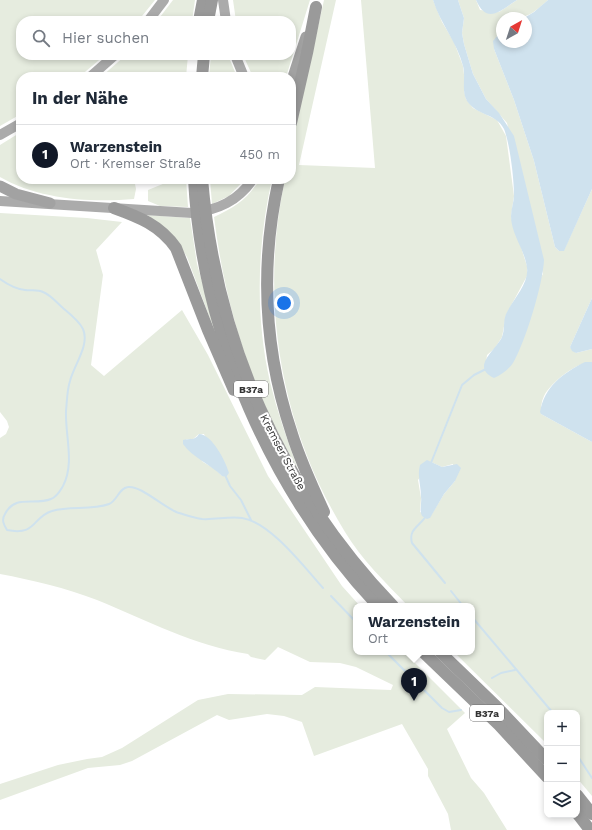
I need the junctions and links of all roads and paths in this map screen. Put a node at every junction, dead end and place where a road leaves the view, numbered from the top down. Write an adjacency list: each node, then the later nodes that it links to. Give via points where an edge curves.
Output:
1 (164, 0): 6 (main road)
2 (202, 0): 7 (highway)
3 (212, 0): 8 (highway)
4 (223, 0): 9 (main road)
5 (317, 4): 18 (highway); 19 (highway)
6 (152, 16)
7 (200, 16)
8 (209, 16)
9 (225, 16)
10 (109, 60): 14 (main road)
11 (196, 60): 15 (highway)
12 (204, 60): 16 (highway)
13 (237, 60): 17 (main road)
14 (96, 72)
15 (194, 72)
16 (202, 72)
17 (242, 72)
18 (295, 72)
19 (296, 102)
20 (16, 126): 21 (main road)
21 (0, 135)
22 (195, 184): 28 (highway, Kremser Straße / B37a)
23 (202, 184): 28 (highway, Kremser Straße / B37a)
24 (250, 184): 30 (main road, via 232,201 212,210 178,213)
25 (278, 184): 33 (highway, via 267,267 272,354 292,434)
26 (0, 186): 29 (highway, via 16,194)
27 (0, 201): 29 (main road)
28 (200, 201): 31 (highway, Kremser Straße / B37a)
29 (50, 203): 30 (main road)
30 (114, 208): 32 (highway, via 152,224 176,248 227,374 271,459)
31 (202, 223): 32 (highway, Kremser Straße / B37a, via 210,289 227,348 247,401); 33 (highway, Kremser Straße / B37a, via 239,357 265,421 294,476)
32 (279, 469): 34 (highway, Kremser Straße / B37a, via 311,520)
33 (336, 539): 34 (highway, Kremser Straße / B37a)
34 (354, 570): 35 (highway, Kremser Straße / B37a); 36 (highway, Kremser Straße / B37a)
35 (376, 603)
36 (390, 603)
37 (426, 655): 40 (highway, B37a, via 494,720)
38 (443, 655): 39 (highway, B37a)
39 (544, 757)
40 (544, 774)
41 (580, 799): 42 (highway)
42 (592, 814)
43 (580, 817): 44 (highway)
44 (590, 830)

